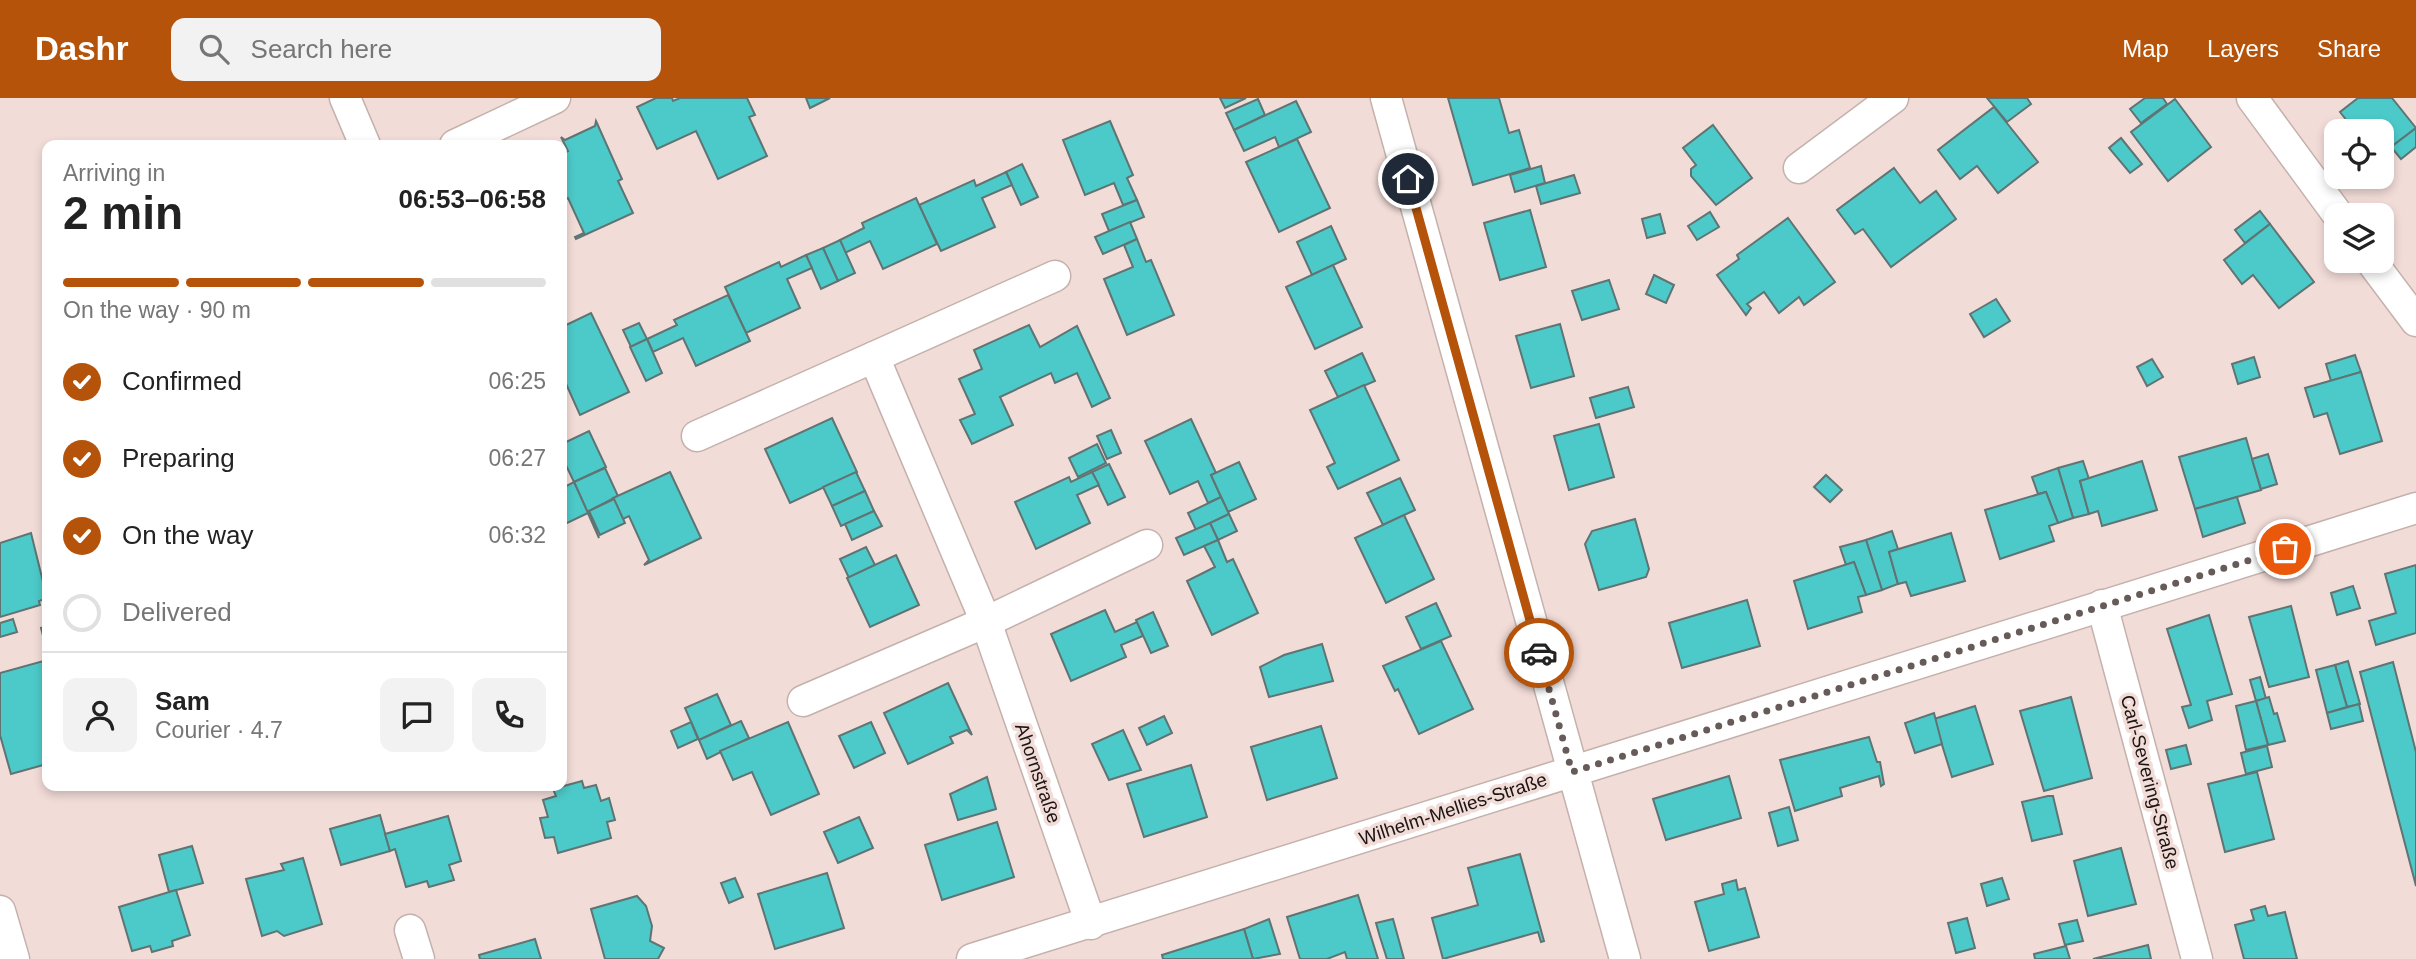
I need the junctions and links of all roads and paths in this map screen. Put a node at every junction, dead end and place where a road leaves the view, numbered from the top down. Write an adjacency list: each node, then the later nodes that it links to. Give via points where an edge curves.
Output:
1 (345, 98): 6 (street)
2 (555, 98): 7 (street)
3 (1385, 98): 20 (street)
4 (1893, 98): 8 (street)
5 (2252, 98): 9 (street)
6 (363, 140)
7 (466, 140)
8 (1799, 167)
9 (2329, 203)
10 (2380, 273): 12 (street)
11 (1055, 276): 13 (street)
12 (2416, 321)
13 (874, 357): 14 (street); 18 (street, Ahornstraße)
14 (697, 436)
15 (2416, 509): 17 (street, Wilhelm-Mellies-Straße)
16 (1147, 545): 18 (street)
17 (2102, 605): 20 (street, Wilhelm-Mellies-Straße); 28 (street, Carl-Severing-Straße)
18 (986, 622): 19 (street); 22 (street, Ahornstraße)
19 (803, 701)
20 (1572, 772): 22 (street, Wilhelm-Mellies-Straße); 27 (street)
21 (0, 911): 24 (street)
22 (1091, 924): 26 (street, Wilhelm-Mellies-Straße)
23 (410, 930): 25 (street)
24 (14, 959)
25 (419, 959)
26 (972, 959)
27 (1625, 959)
28 (2197, 959)

